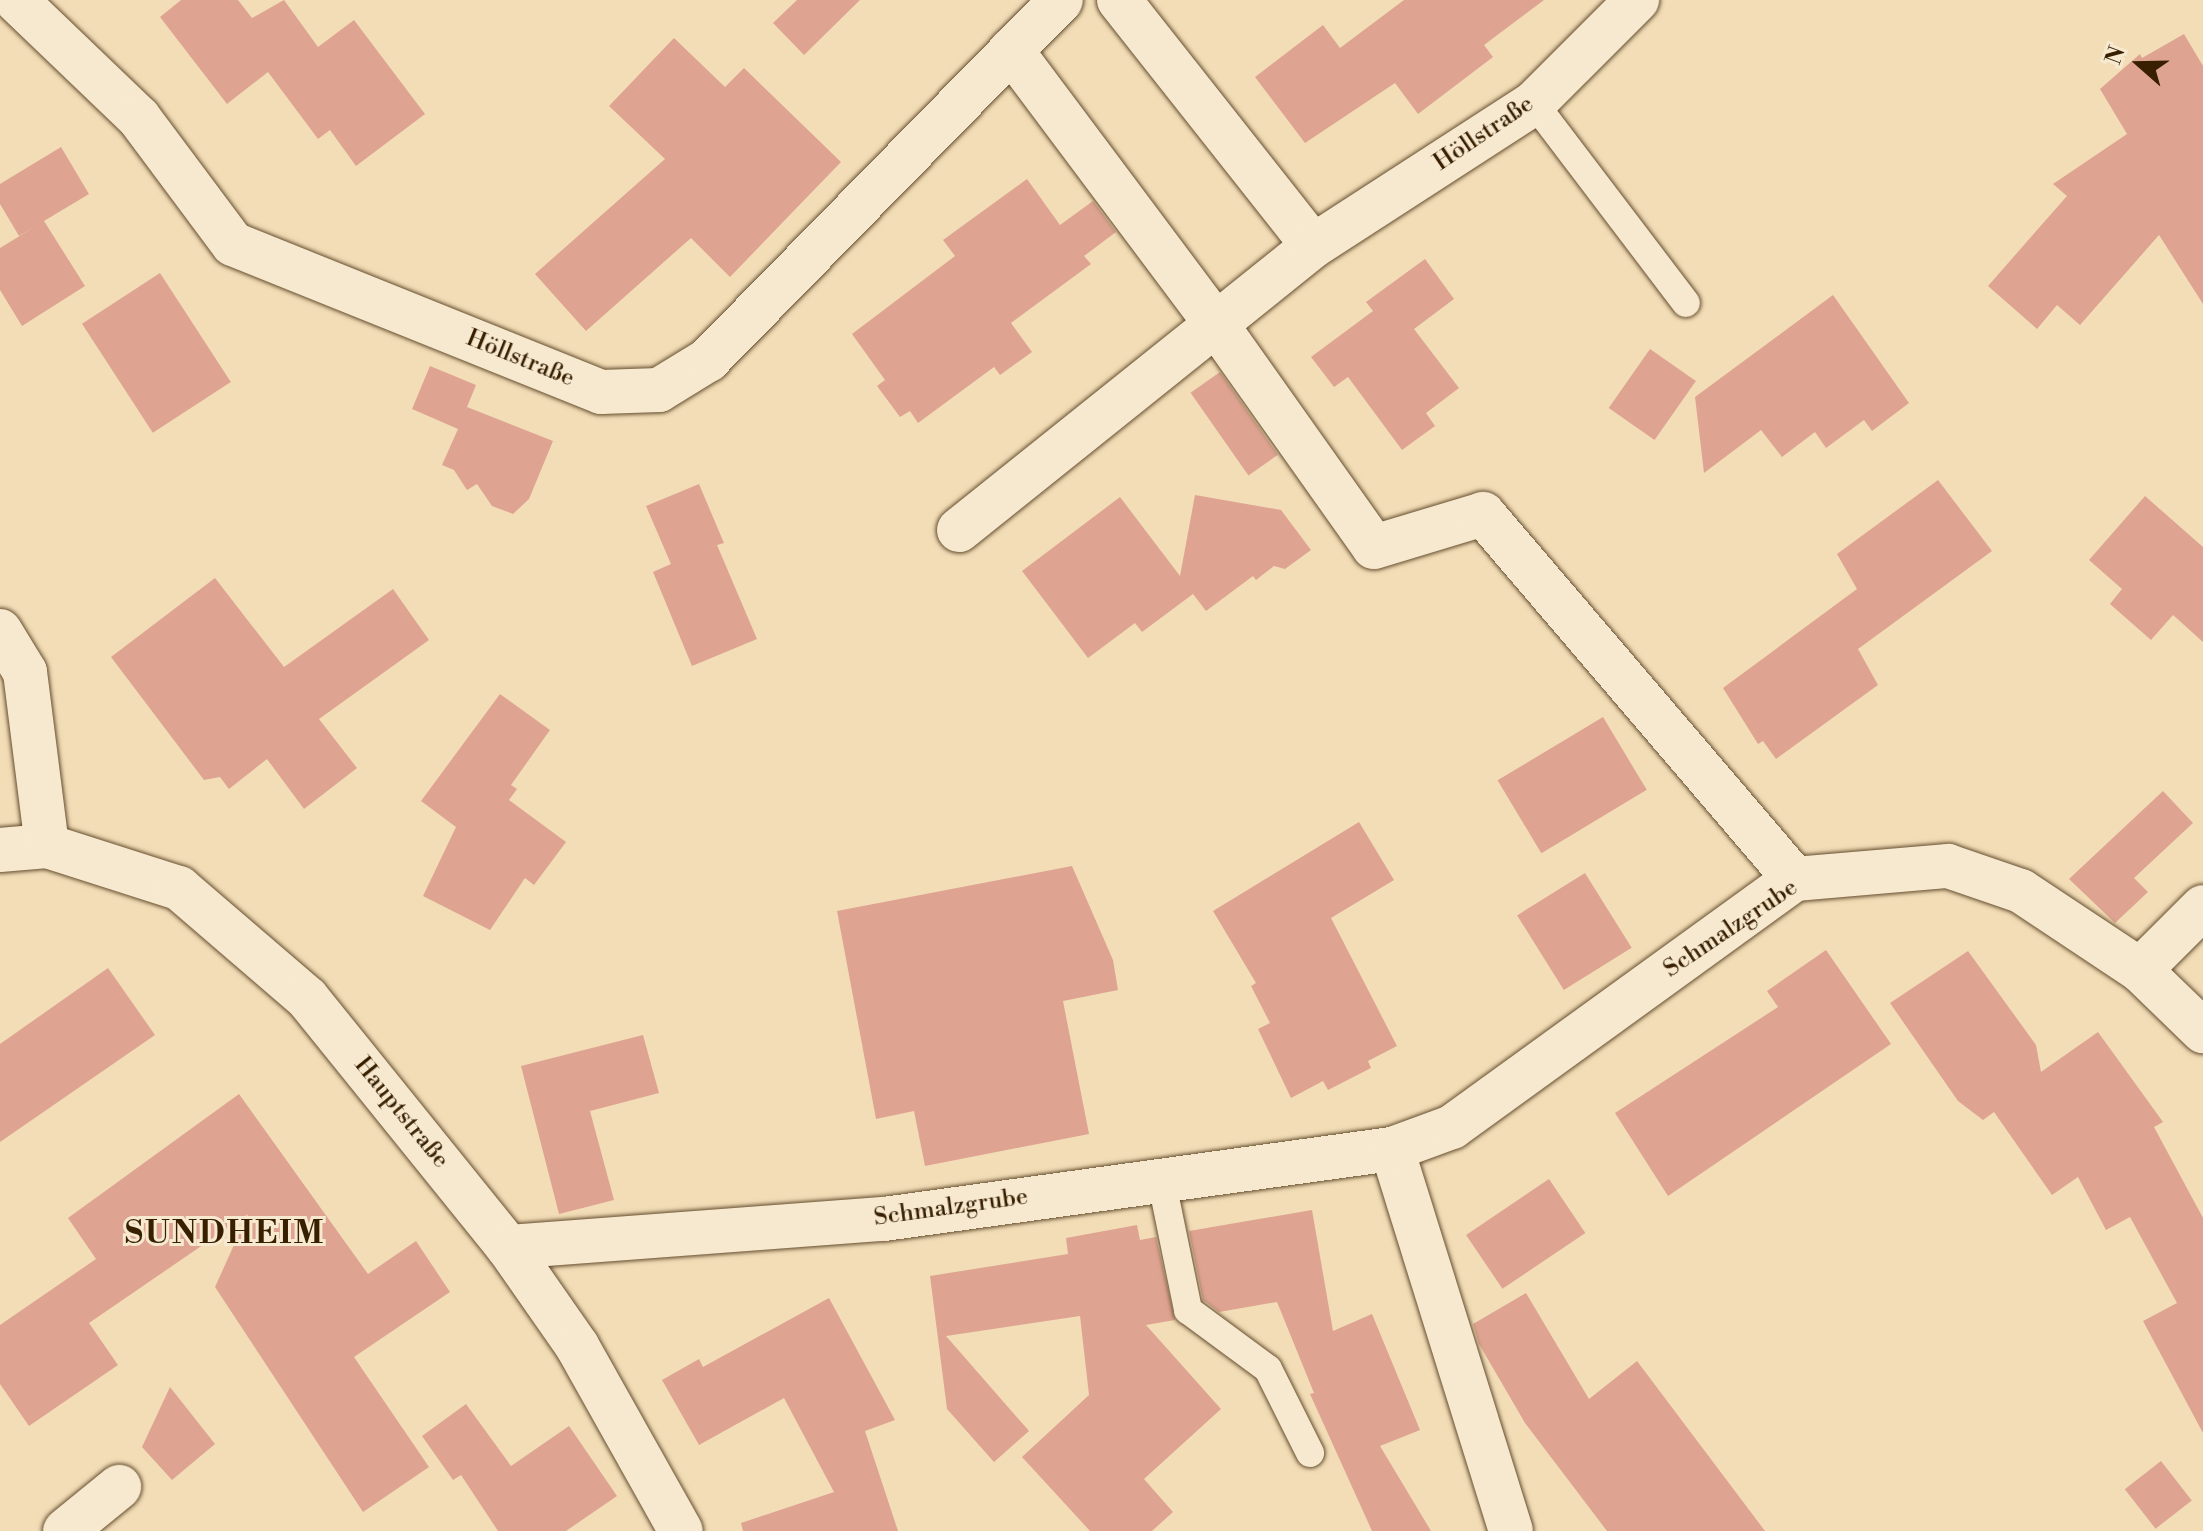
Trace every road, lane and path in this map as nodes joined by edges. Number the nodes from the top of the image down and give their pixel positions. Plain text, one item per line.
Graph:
1 (16, 0) edge
2 (1061, 0) edge
3 (1119, 0) edge
4 (1637, 0) edge
5 (1011, 50) junction
6 (1534, 103) junction
7 (1313, 246) junction
8 (1686, 303) dead end
9 (1216, 324) junction
10 (959, 530) dead end
11 (0, 631) edge
12 (47, 846) junction
13 (0, 850) edge
14 (1795, 879) junction
15 (2203, 907) edge
16 (2140, 970) junction
17 (2203, 1031) edge
18 (1392, 1149) junction
19 (1161, 1178) junction
20 (508, 1247) junction
21 (1310, 1453) dead end
22 (119, 1487) dead end
23 (65, 1531) edge
24 (681, 1531) edge
25 (1511, 1531) edge

1 - 5 street, Höllstraße
2 - 5 street, Höllstraße
3 - 7 street
4 - 6 street, Höllstraße
5 - 9 street
6 - 7 street, Höllstraße
6 - 8 lane
7 - 9 street, Höllstraße
9 - 10 street, Höllstraße
9 - 14 street
11 - 12 street
12 - 13 street, Hauptstraße
12 - 20 street, Hauptstraße
14 - 16 street, Schmalzgrube
14 - 18 street, Schmalzgrube
15 - 16 street
16 - 17 street, Schmalzgrube
18 - 19 street, Schmalzgrube
18 - 25 street
19 - 20 street, Schmalzgrube
19 - 21 lane
20 - 24 street, Hauptstraße
22 - 23 street

